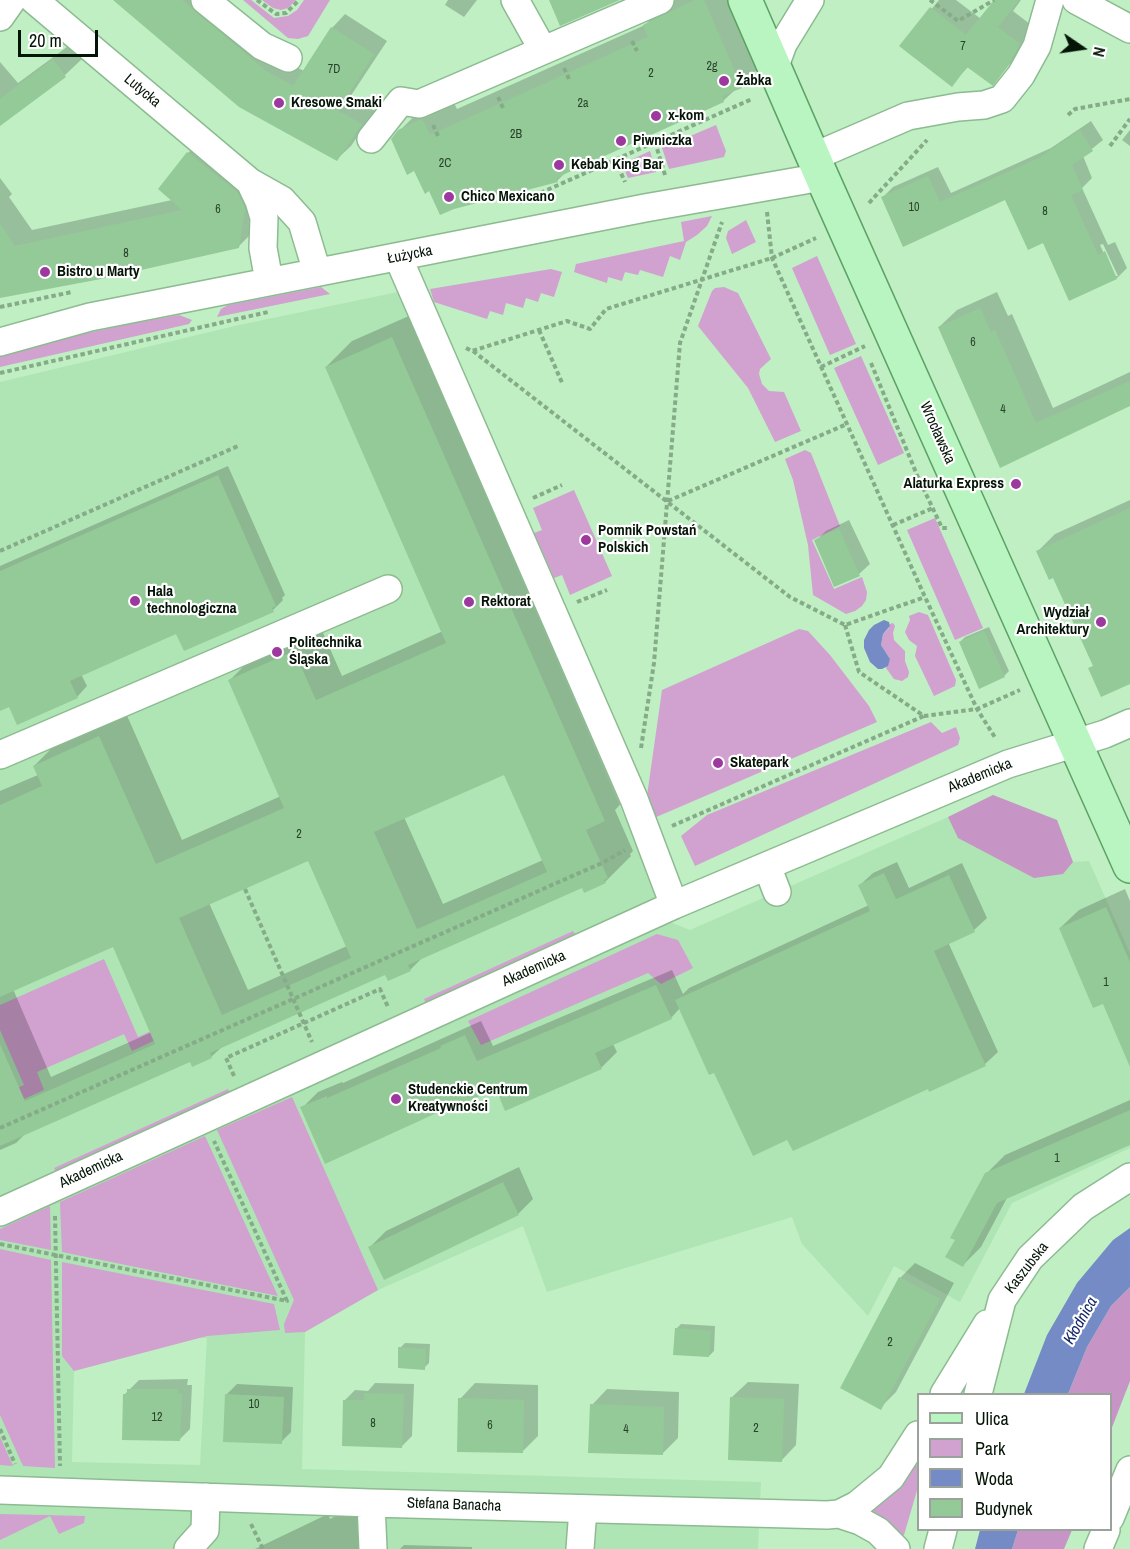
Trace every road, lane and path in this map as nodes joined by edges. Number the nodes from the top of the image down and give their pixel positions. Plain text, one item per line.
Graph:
1 (12, 0) edge
2 (34, 0) edge
3 (205, 0) edge
4 (257, 0) edge
5 (300, 0) edge
6 (515, 0) edge
7 (660, 0) edge
8 (745, 0) edge
9 (810, 0) edge
10 (930, 0) edge
11 (994, 0) edge
12 (1050, 0) edge
13 (1076, 0) edge
14 (0, 17) edge
15 (1130, 29) edge
16 (543, 50) junction
17 (288, 58) dead end
18 (775, 66) junction
19 (752, 99) dead end
20 (1130, 99) edge
21 (958, 106) junction
22 (1068, 116) dead end
23 (1130, 119) edge
24 (431, 121) dead end
25 (439, 138) dead end
26 (371, 139) dead end
27 (655, 142) junction
28 (1110, 146) dead end
29 (615, 160) junction
30 (818, 167) junction
31 (665, 175) dead end
32 (250, 182) junction
33 (625, 182) dead end
34 (520, 202) dead end
35 (869, 203) dead end
36 (767, 211) dead end
37 (722, 221) dead end
38 (816, 238) dead end
39 (398, 257) junction
40 (772, 258) junction
41 (317, 272) junction
42 (702, 280) junction
43 (268, 281) junction
44 (81, 290) dead end
45 (0, 307) edge
46 (271, 311) dead end
47 (539, 330) junction
48 (0, 342) edge
49 (865, 346) dead end
50 (464, 347) dead end
51 (472, 351) junction
52 (870, 357) dead end
53 (821, 367) junction
54 (0, 373) edge
55 (563, 385) dead end
56 (847, 424) junction
57 (238, 446) dead end
58 (668, 501) junction
59 (935, 507) junction
60 (893, 525) junction
61 (947, 528) dead end
62 (0, 551) edge
63 (388, 589) dead end
64 (925, 597) junction
65 (845, 625) junction
66 (1022, 689) dead end
67 (977, 709) junction
68 (924, 716) junction
69 (1130, 723) edge
70 (996, 739) dead end
71 (1074, 743) junction
72 (641, 754) dead end
73 (0, 755) edge
74 (648, 837) junction
75 (767, 866) junction
76 (1130, 866) edge
77 (245, 889) dead end
78 (777, 892) dead end
79 (674, 905) junction
80 (293, 1000) junction
81 (389, 1008) dead end
82 (303, 1024) junction
83 (313, 1045) dead end
84 (234, 1076) dead end
85 (204, 1119) junction
86 (0, 1128) edge
87 (1130, 1177) edge
88 (54, 1187) junction
89 (0, 1212) edge
90 (0, 1244) edge
91 (57, 1255) junction
92 (1002, 1300) junction
93 (945, 1393) edge
94 (979, 1393) edge
95 (0, 1429) edge
96 (917, 1437) edge
97 (17, 1468) dead end
98 (1130, 1470) edge
99 (60, 1471) dead end
100 (0, 1490) edge
101 (206, 1497) junction
102 (371, 1503) junction
103 (583, 1509) junction
104 (1112, 1513) edge
105 (839, 1514) junction
106 (248, 1518) dead end
107 (943, 1531) edge
108 (1106, 1531) edge
109 (188, 1549) edge
110 (263, 1549) edge
111 (373, 1549) edge
112 (580, 1549) edge
113 (896, 1549) edge
114 (938, 1549) edge
115 (1098, 1549) edge

1 - 14 street
2 - 32 street, Lutycka
3 - 17 street
4 - 5 path
6 - 16 street
7 - 16 street
8 - 18 main road, Wrocławska
9 - 18 street
10 - 11 path
12 - 21 street, Łużycka
13 - 15 street
16 - 26 street
18 - 30 main road, Wrocławska
19 - 27 path
20 - 22 path
21 - 30 street, Łużycka
21 - 35 path
23 - 28 path
24 - 25 path
27 - 29 path
27 - 31 path
29 - 33 path
29 - 34 path
30 - 39 street, Łużycka
30 - 71 main road, Wrocławska
32 - 41 street, Lutycka
32 - 43 street, Lutycka
36 - 40 path
37 - 42 path
38 - 40 path
39 - 41 street, Łużycka
39 - 74 street
40 - 42 path
40 - 53 path
41 - 43 street, Łużycka
42 - 47 path
42 - 58 path
43 - 48 street, Łużycka
44 - 45 path
46 - 54 path
47 - 51 path
47 - 55 path
49 - 53 path
50 - 51 path
51 - 58 path
52 - 59 path
53 - 56 path
56 - 58 path
56 - 60 path
57 - 62 path
58 - 65 path
58 - 72 path
59 - 60 path
59 - 61 path
60 - 64 path
63 - 73 street
64 - 65 path
64 - 67 path
65 - 68 path
66 - 67 path
67 - 68 path
67 - 70 path
68 - 74 path
69 - 71 street, Akademicka
71 - 75 street, Akademicka
71 - 76 main road, Wrocławska
74 - 79 street
74 - 80 path
75 - 78 street
75 - 79 street, Akademicka
77 - 80 path
79 - 85 street, Akademicka
80 - 82 path
80 - 86 path
81 - 82 path
82 - 83 path
82 - 84 path
85 - 88 street, Akademicka
85 - 91 path
87 - 92 street, Kaszubska
88 - 89 street, Akademicka
88 - 91 path
90 - 91 path
91 - 99 path
92 - 93 street
92 - 94 street, Kaszubska
95 - 97 path
96 - 105 street
98 - 104 street
100 - 101 street, Stefana Banacha
101 - 102 street, Stefana Banacha
101 - 109 street
102 - 103 street, Stefana Banacha
102 - 111 street
103 - 105 street, Stefana Banacha
103 - 112 street
105 - 113 street, Stefana Banacha
106 - 110 path
107 - 114 street
108 - 115 street

